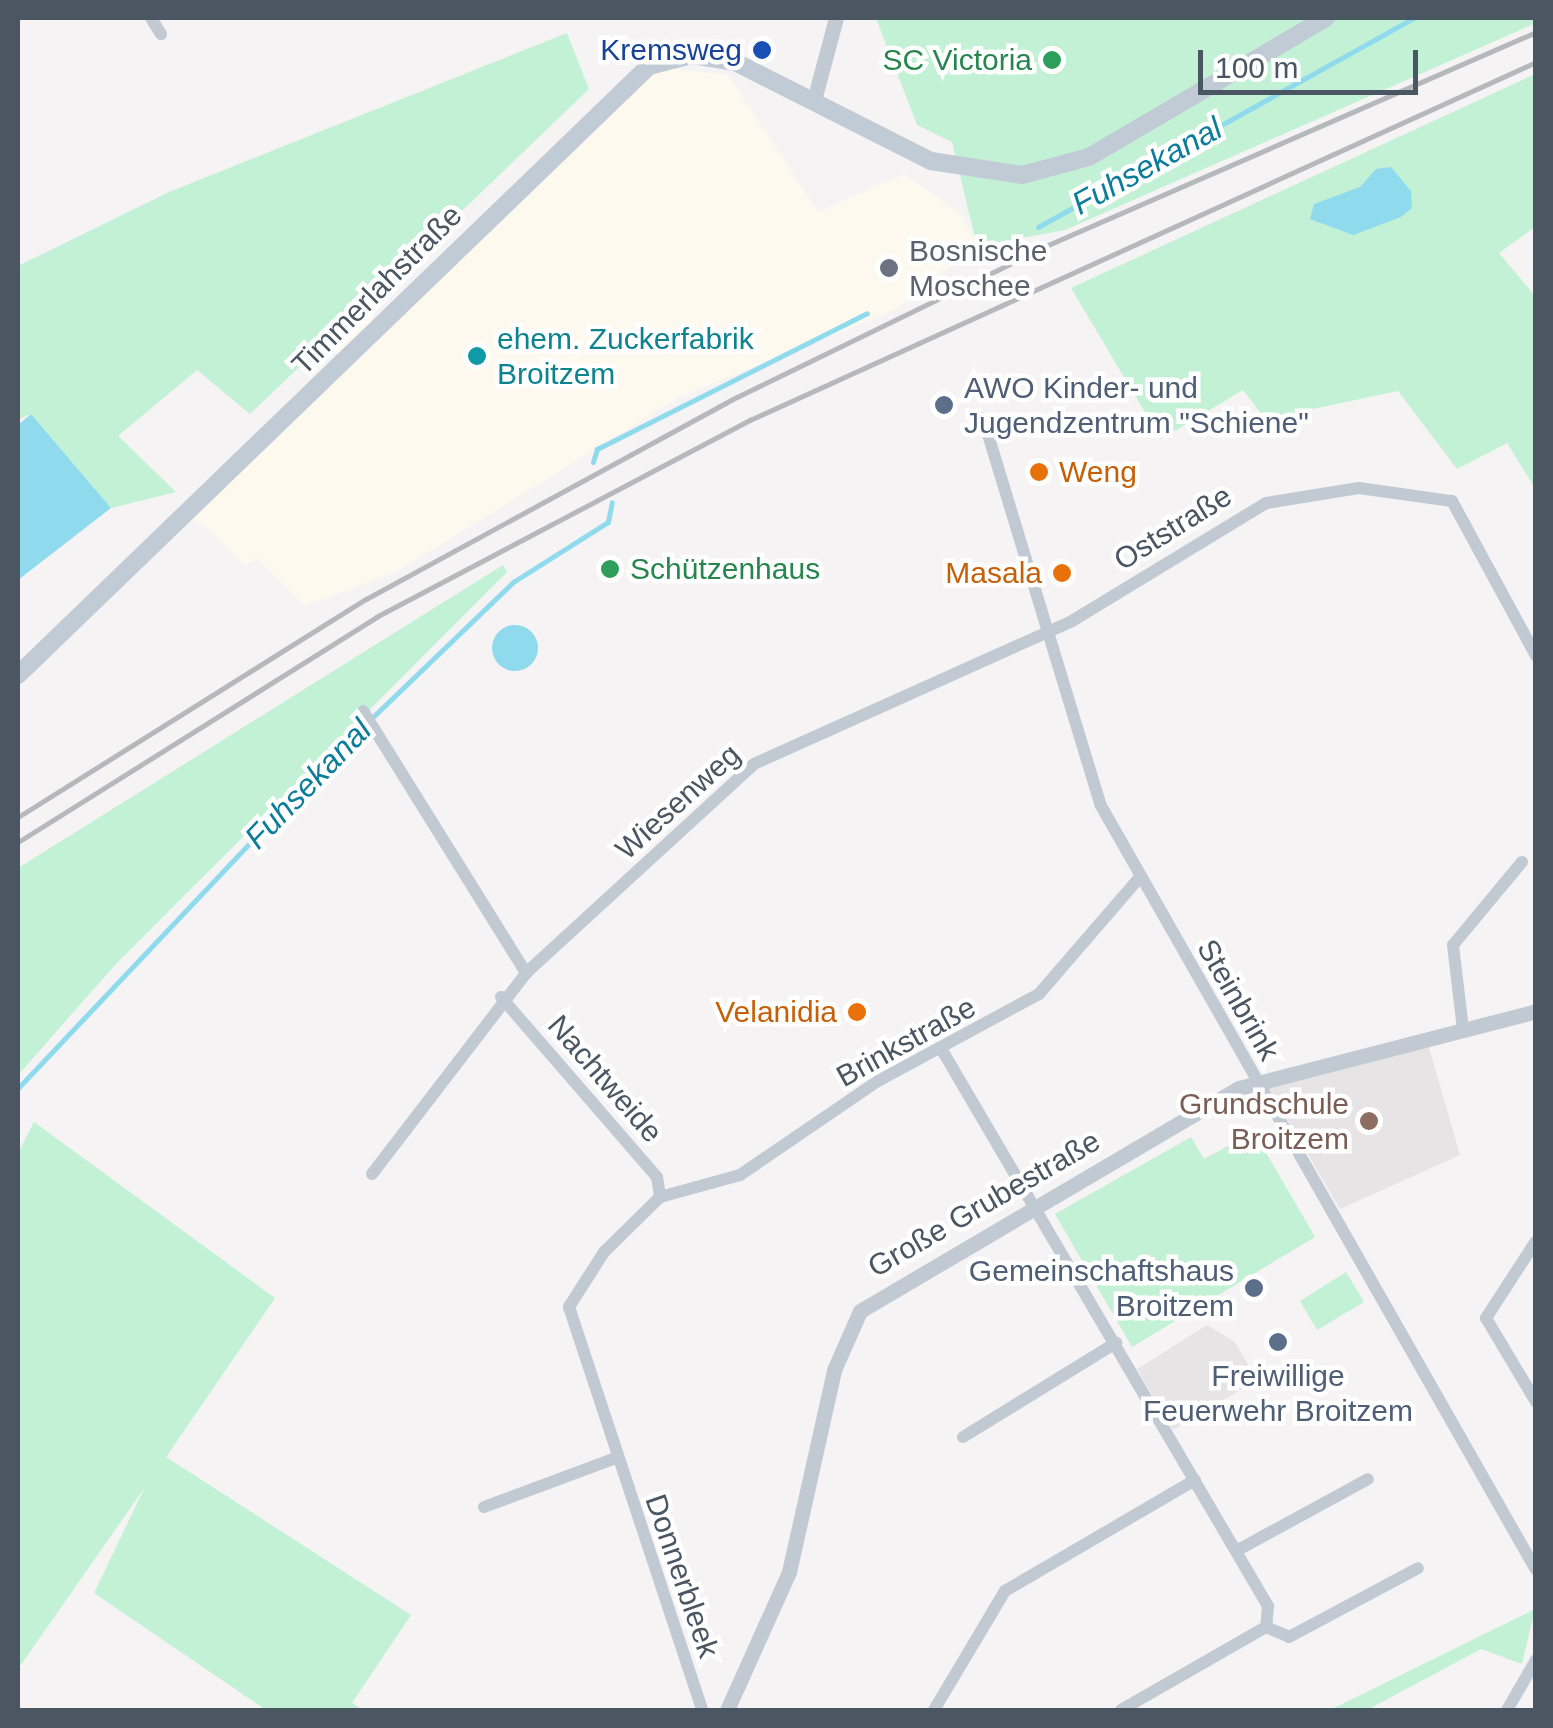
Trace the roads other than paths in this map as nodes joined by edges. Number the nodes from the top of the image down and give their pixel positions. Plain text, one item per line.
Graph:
1 (150, 18) edge
2 (836, 18) edge
3 (1326, 18) edge
4 (161, 34) dead end
5 (814, 100) junction
6 (983, 418) dead end
7 (1048, 625) junction
8 (1536, 656) edge
9 (18, 675) edge
10 (369, 718) dead end
11 (1522, 862) dead end
12 (1139, 878) junction
13 (526, 973) junction
14 (501, 997) junction
15 (1536, 1011) edge
16 (1463, 1029) junction
17 (942, 1050) junction
18 (1257, 1081) junction
19 (372, 1174) dead end
20 (660, 1197) junction
21 (1036, 1206) junction
22 (1536, 1242) edge
23 (1116, 1344) junction
24 (1529, 1378) edge
25 (1536, 1402) edge
26 (963, 1437) dead end
27 (616, 1458) junction
28 (1368, 1478) dead end
29 (1195, 1480) junction
30 (484, 1507) dead end
31 (1236, 1550) junction
32 (1418, 1568) dead end
33 (1536, 1570) edge
34 (1266, 1627) junction
35 (1536, 1660) edge
36 (702, 1710) edge
37 (727, 1710) edge
38 (934, 1710) edge
39 (1121, 1710) edge
40 (1507, 1710) edge

1 - 4 street
2 - 5 street
3 - 5 main road, Timmerlahstraße
5 - 9 main road, Timmerlahstraße
6 - 7 street, Steinbrink
7 - 8 street, Oststraße
7 - 12 street, Steinbrink
7 - 13 street, Wiesenweg
10 - 13 street
11 - 16 street
12 - 17 street, Brinkstraße
12 - 18 street, Steinbrink
13 - 14 street, Wiesenweg
14 - 19 street, Wiesenweg
14 - 20 street, Nachtweide
15 - 16 street, Große Grubestraße
16 - 18 street, Große Grubestraße
17 - 20 street, Brinkstraße
17 - 21 street
18 - 21 street, Große Grubestraße
18 - 33 street, Steinbrink
20 - 27 street, Donnerbleek
21 - 23 street
21 - 37 street, Große Grubestraße
22 - 24 street
23 - 26 street
23 - 29 street
24 - 25 street
27 - 30 street
27 - 36 street, Donnerbleek
28 - 31 street
29 - 31 street
29 - 38 street
31 - 34 street
32 - 34 street
34 - 39 street
35 - 40 street

